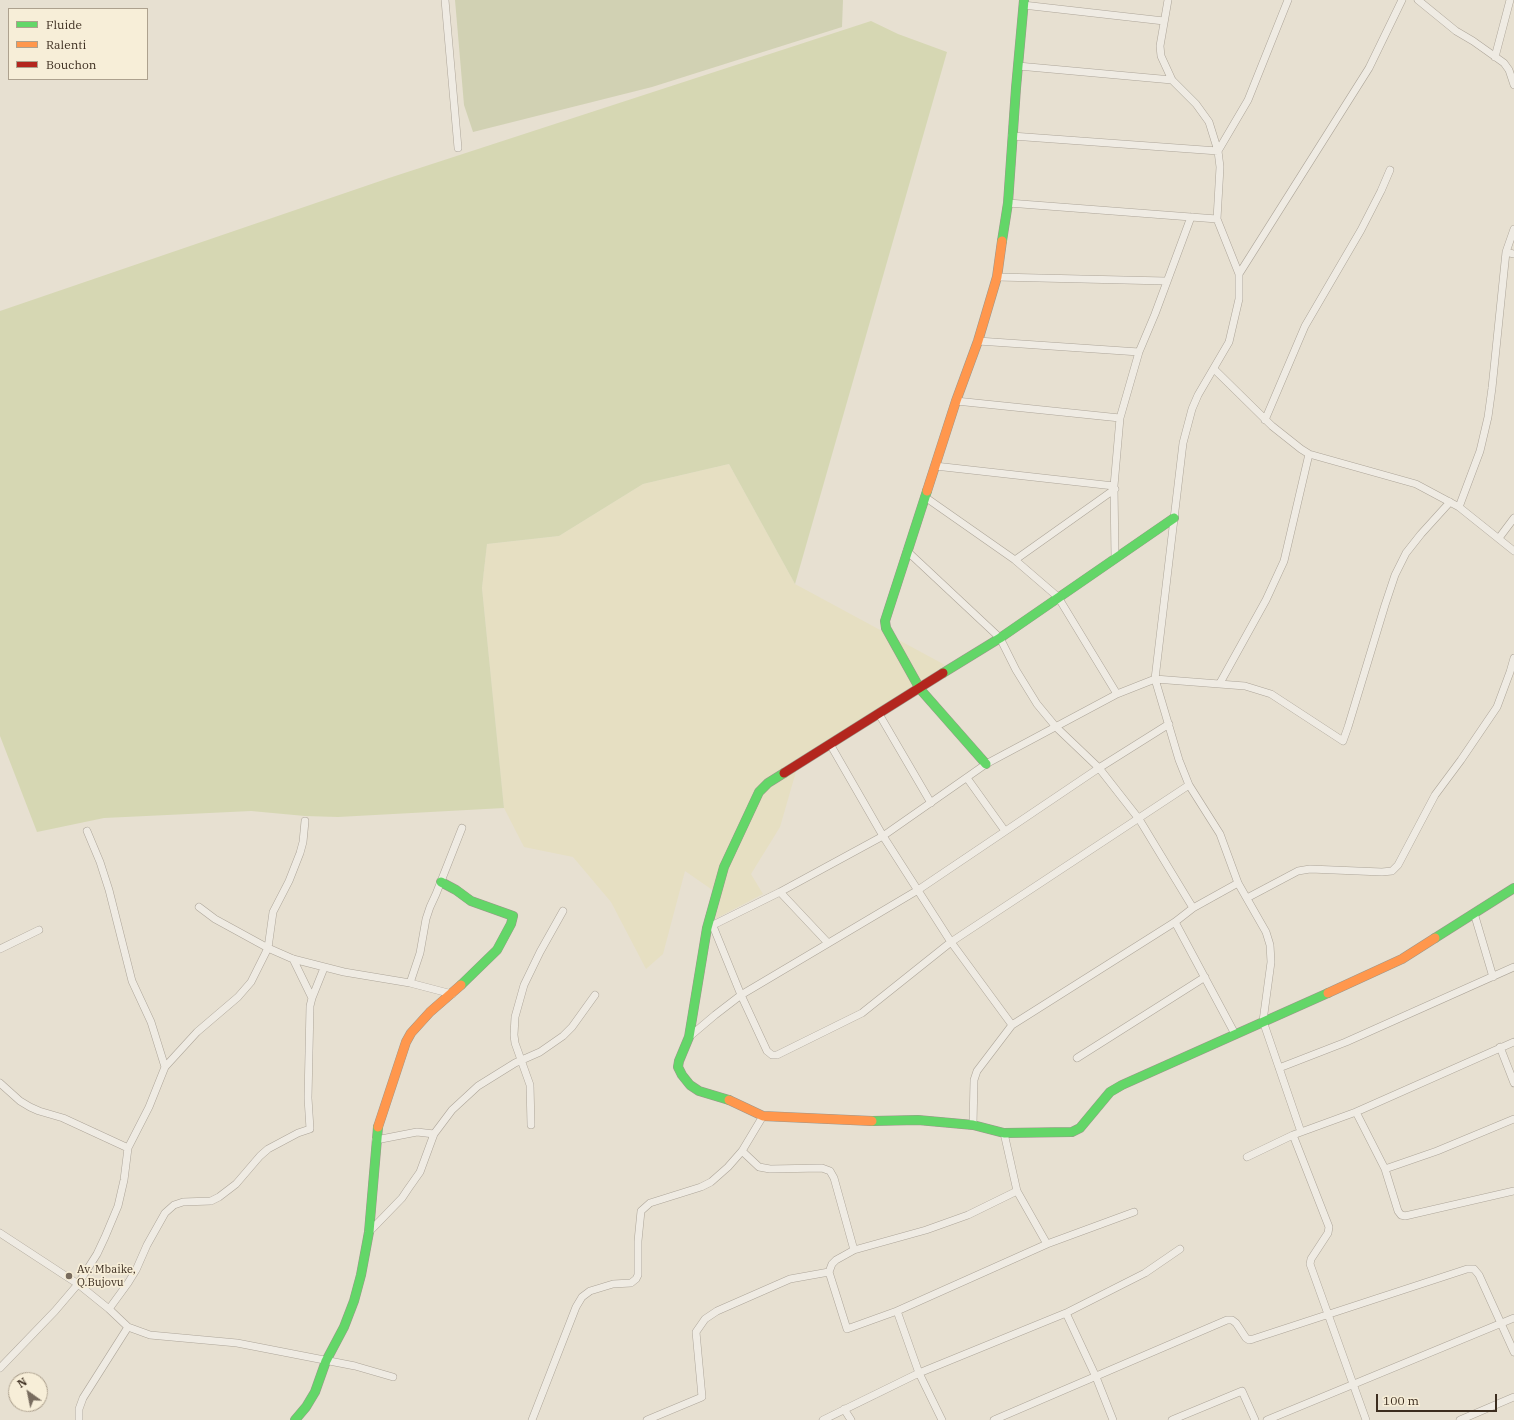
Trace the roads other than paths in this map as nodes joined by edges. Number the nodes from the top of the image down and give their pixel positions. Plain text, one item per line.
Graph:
1 (445, 0) edge
2 (1168, 0) edge
3 (1402, 0) edge
4 (1418, 0) edge
5 (1510, 0) edge
6 (1285, 1) edge
7 (1024, 2) edge
8 (1164, 21) junction
9 (1495, 57) junction
10 (1018, 66) junction
11 (1172, 80) junction
12 (1514, 85) edge
13 (1012, 136) junction
14 (458, 148) dead end
15 (1218, 151) junction
16 (1390, 170) dead end
17 (1008, 203) junction
18 (1190, 217) junction
19 (1217, 219) junction
20 (1514, 229) edge
21 (1506, 252) junction
22 (1514, 254) edge
23 (1239, 274) junction
24 (997, 277) junction
25 (1166, 281) junction
26 (978, 341) junction
27 (1139, 352) junction
28 (1214, 369) junction
29 (956, 401) junction
30 (1120, 418) junction
31 (1265, 420) junction
32 (1309, 454) junction
33 (934, 466) junction
34 (1114, 487) junction
35 (925, 497) junction
36 (1450, 502) junction
37 (1458, 507) junction
38 (1174, 518) junction
39 (1514, 518) edge
40 (1499, 538) junction
41 (907, 551) junction
42 (1514, 551) edge
43 (1115, 558) junction
44 (1016, 560) junction
45 (1058, 597) junction
46 (1000, 638) junction
47 (1514, 658) edge
48 (1155, 679) junction
49 (1220, 683) junction
50 (920, 689) junction
51 (1117, 694) junction
52 (879, 714) junction
53 (1169, 724) junction
54 (1056, 727) junction
55 (830, 744) junction
56 (986, 764) junction
57 (1099, 768) junction
58 (967, 778) junction
59 (1189, 785) junction
60 (931, 803) junction
61 (1139, 819) junction
62 (305, 821) dead end
63 (462, 828) dead end
64 (87, 831) dead end
65 (1005, 831) junction
66 (883, 836) junction
67 (441, 882) junction
68 (1238, 883) junction
69 (1514, 888) edge
70 (918, 890) junction
71 (780, 892) junction
72 (1247, 898) junction
73 (199, 907) dead end
74 (1193, 908) junction
75 (563, 911) dead end
76 (1474, 913) junction
77 (1175, 922) junction
78 (710, 927) junction
79 (39, 930) dead end
80 (951, 942) junction
81 (828, 943) junction
82 (268, 948) junction
83 (0, 949) edge
84 (293, 959) junction
85 (1514, 967) edge
86 (324, 968) junction
87 (1494, 976) junction
88 (1205, 977) junction
89 (410, 983) junction
90 (452, 994) junction
91 (595, 994) dead end
92 (742, 995) junction
93 (312, 998) junction
94 (1263, 1021) junction
95 (1012, 1025) junction
96 (1235, 1034) junction
97 (689, 1037) junction
98 (1514, 1042) edge
99 (1500, 1048) junction
100 (1077, 1058) dead end
101 (521, 1060) junction
102 (165, 1067) junction
103 (1279, 1068) junction
104 (0, 1083) edge
105 (1514, 1083) edge
106 (1356, 1112) junction
107 (764, 1116) junction
108 (1514, 1119) edge
109 (531, 1125) dead end
110 (973, 1125) junction
111 (1301, 1132) junction
112 (1004, 1133) junction
113 (434, 1134) junction
114 (1293, 1135) junction
115 (376, 1140) junction
116 (128, 1148) junction
117 (742, 1151) junction
118 (1247, 1157) dead end
119 (1385, 1169) junction
120 (1017, 1191) junction
121 (1514, 1191) edge
122 (1134, 1212) dead end
123 (369, 1232) junction
124 (0, 1233) edge
125 (1047, 1244) junction
126 (1180, 1249) dead end
127 (854, 1250) junction
128 (829, 1272) junction
129 (78, 1284) junction
130 (109, 1309) junction
131 (897, 1311) junction
132 (1066, 1313) junction
133 (1328, 1315) junction
134 (1514, 1318) edge
135 (1502, 1323) junction
136 (128, 1327) junction
137 (1514, 1352) edge
138 (326, 1361) junction
139 (0, 1368) edge
140 (919, 1373) junction
141 (393, 1377) dead end
142 (1096, 1377) junction
143 (1354, 1384) junction
144 (1514, 1397) edge
145 (844, 1409) junction
146 (79, 1420) edge
147 (295, 1420) edge
148 (532, 1420) edge
149 (647, 1420) edge
150 (823, 1420) edge
151 (851, 1420) edge
152 (942, 1420) edge
153 (994, 1420) edge
154 (1112, 1420) edge
155 (1172, 1420) edge
156 (1255, 1420) edge
157 (1267, 1420) edge
158 (1366, 1420) edge
159 (1460, 1420) edge

1 - 14 street
2 - 8 street
3 - 23 street
4 - 9 street
5 - 9 street
6 - 15 street
7 - 8 street
7 - 10 street
8 - 11 street
9 - 12 street
10 - 11 street
10 - 13 street
11 - 15 street
13 - 15 street
13 - 17 street
15 - 19 street
16 - 31 street
17 - 18 street
17 - 24 street
18 - 19 street
18 - 25 street
19 - 23 street
20 - 21 street
21 - 22 street
21 - 37 street
23 - 28 street
24 - 25 street
24 - 26 street
25 - 27 street
26 - 27 street
26 - 29 street
27 - 30 street
28 - 31 street
28 - 38 street
29 - 30 street
29 - 33 street
30 - 34 street
31 - 32 street
32 - 36 street
32 - 49 street
33 - 34 street
33 - 35 street
34 - 43 street
34 - 44 street
35 - 41 street
35 - 44 street
36 - 37 street
36 - 49 street
37 - 40 street
38 - 43 street
38 - 48 street
39 - 40 street
40 - 42 street
41 - 46 street
41 - 50 street
43 - 45 street
44 - 45 street
45 - 46 street
45 - 51 street
46 - 50 street
46 - 54 street
47 - 72 street
48 - 49 street
48 - 51 street
48 - 53 street
50 - 52 street
50 - 56 street
51 - 54 street
52 - 55 street
52 - 60 street
53 - 57 street
53 - 59 street
54 - 56 street
54 - 57 street
55 - 66 street
55 - 78 street
56 - 58 street
57 - 61 street
57 - 65 street
58 - 60 street
58 - 65 street
59 - 61 street
59 - 68 street
60 - 66 street
61 - 74 street
61 - 80 street
62 - 82 street
63 - 67 street
64 - 102 street
65 - 70 street
66 - 70 street
66 - 71 street
67 - 89 street
67 - 90 street
68 - 72 street
68 - 74 street
69 - 76 street
70 - 80 street
70 - 81 street
71 - 78 street
71 - 81 street
72 - 94 street
73 - 82 street
74 - 77 street
75 - 101 street
76 - 87 street
76 - 94 street
77 - 88 street
77 - 95 street
78 - 92 street
78 - 97 street
79 - 83 street
80 - 92 street
80 - 95 street
81 - 92 street
82 - 84 street
82 - 102 street
84 - 86 street
84 - 93 street
85 - 87 street
86 - 89 street
86 - 93 street
87 - 103 street
88 - 96 street
88 - 100 street
89 - 90 street
90 - 115 street
91 - 101 street
92 - 97 street
93 - 130 street
94 - 96 street
94 - 103 street
95 - 110 street
96 - 112 street
97 - 107 street
98 - 99 street
99 - 105 street
99 - 106 street
101 - 109 street
101 - 113 street
102 - 116 street
103 - 111 street
104 - 116 street
106 - 111 street
106 - 119 street
107 - 110 street
107 - 117 street
108 - 119 street
110 - 112 street
111 - 114 street
112 - 120 street
113 - 115 street
113 - 123 street
114 - 118 street
114 - 133 street
115 - 123 street
116 - 129 street
117 - 127 street
117 - 148 street
119 - 121 street
120 - 125 street
120 - 127 street
122 - 125 street
123 - 138 street
124 - 129 street
125 - 131 street
126 - 132 street
127 - 128 street
128 - 131 street
128 - 149 street
129 - 130 street
129 - 139 street
130 - 136 street
131 - 140 street
132 - 140 street
132 - 142 street
133 - 135 street
133 - 142 street
133 - 143 street
134 - 135 street
135 - 137 street
135 - 143 street
136 - 138 street
136 - 146 street
138 - 141 street
138 - 147 street
140 - 145 street
140 - 152 street
142 - 153 street
142 - 154 street
143 - 157 street
143 - 158 street
144 - 159 street
145 - 150 street
145 - 151 street
155 - 156 street

